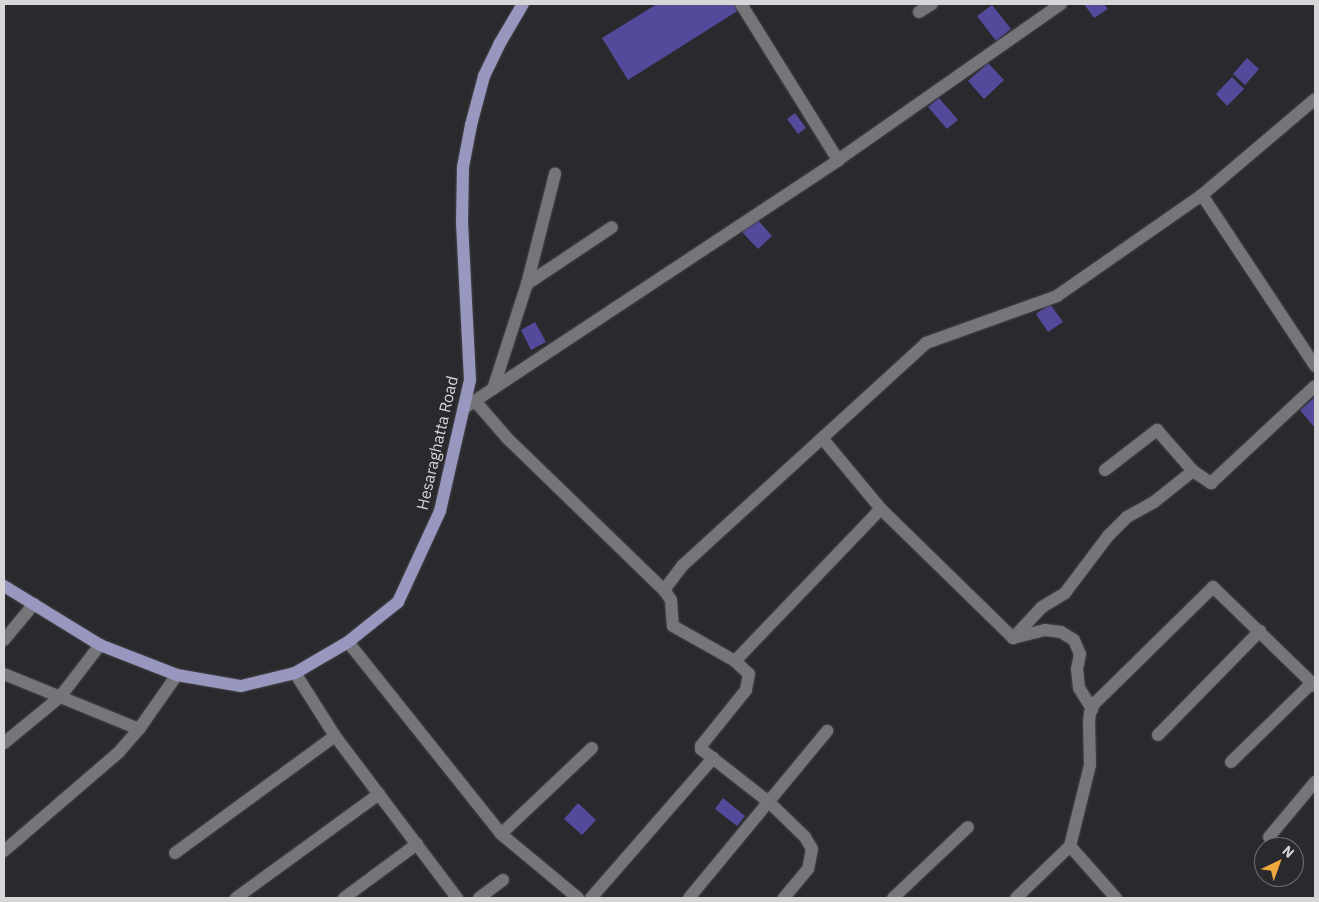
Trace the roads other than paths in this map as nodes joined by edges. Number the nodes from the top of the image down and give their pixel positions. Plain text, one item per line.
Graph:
1 (523, 4) edge
2 (741, 4) edge
3 (932, 4) edge
4 (1061, 4) edge
5 (919, 12) dead end
6 (1315, 99) edge
7 (838, 160) junction
8 (555, 174) dead end
9 (1202, 195) junction
10 (612, 227) dead end
11 (527, 284) junction
12 (1315, 366) edge
13 (1315, 386) edge
14 (493, 389) junction
15 (475, 401) junction
16 (464, 408) junction
17 (822, 438) junction
18 (1105, 470) dead end
19 (1193, 470) junction
20 (881, 509) junction
21 (4, 586) edge
22 (664, 590) junction
23 (34, 604) junction
24 (1260, 631) junction
25 (1013, 638) junction
26 (4, 640) edge
27 (348, 642) junction
28 (100, 645) junction
29 (735, 660) junction
30 (296, 673) junction
31 (4, 674) edge
32 (177, 675) junction
33 (1314, 685) edge
34 (60, 697) junction
35 (1092, 709) junction
36 (139, 729) junction
37 (828, 731) dead end
38 (1158, 735) dead end
39 (335, 736) junction
40 (4, 743) edge
41 (592, 748) dead end
42 (713, 758) junction
43 (1231, 762) dead end
44 (1315, 782) edge
45 (380, 794) junction
46 (770, 803) junction
47 (968, 827) dead end
48 (501, 834) junction
49 (1269, 837) dead end
50 (417, 844) junction
51 (1070, 846) junction
52 (4, 851) edge
53 (175, 853) dead end
54 (503, 880) dead end
55 (236, 898) edge
56 (344, 898) edge
57 (457, 898) edge
58 (479, 898) edge
59 (578, 898) edge
60 (592, 898) edge
61 (689, 898) edge
62 (784, 898) edge
63 (893, 898) edge
64 (1016, 898) edge
65 (1116, 898) edge

1 - 16 main road, Hesaraghatta Road
2 - 7 street
3 - 5 street
4 - 7 street
6 - 9 street
7 - 14 street
8 - 11 street
9 - 12 street
9 - 17 street
10 - 11 street
11 - 14 street
13 - 19 street
14 - 15 street
15 - 16 street
15 - 22 street
16 - 27 main road, Hesaraghatta Road
17 - 20 street
17 - 22 street
18 - 19 street
19 - 25 street
20 - 25 street
20 - 29 street
21 - 23 main road, Hesaraghatta Road
22 - 29 street
23 - 26 street
23 - 28 main road, Hesaraghatta Road
24 - 33 street
24 - 35 street
24 - 38 street
25 - 35 street
27 - 30 main road, Hesaraghatta Road
27 - 48 street
28 - 32 main road, Hesaraghatta Road
28 - 34 street
29 - 42 street
30 - 32 main road, Hesaraghatta Road
30 - 39 street
31 - 34 street
32 - 36 street
33 - 43 street
34 - 36 street
34 - 40 street
35 - 51 street
36 - 52 street
37 - 46 street
39 - 45 street
39 - 53 street
41 - 48 street
42 - 46 street
42 - 60 street
44 - 49 street
45 - 50 street
45 - 55 street
46 - 61 street
46 - 62 street
47 - 63 street
48 - 59 street
50 - 56 street
50 - 57 street
51 - 64 street
51 - 65 street
54 - 58 street

